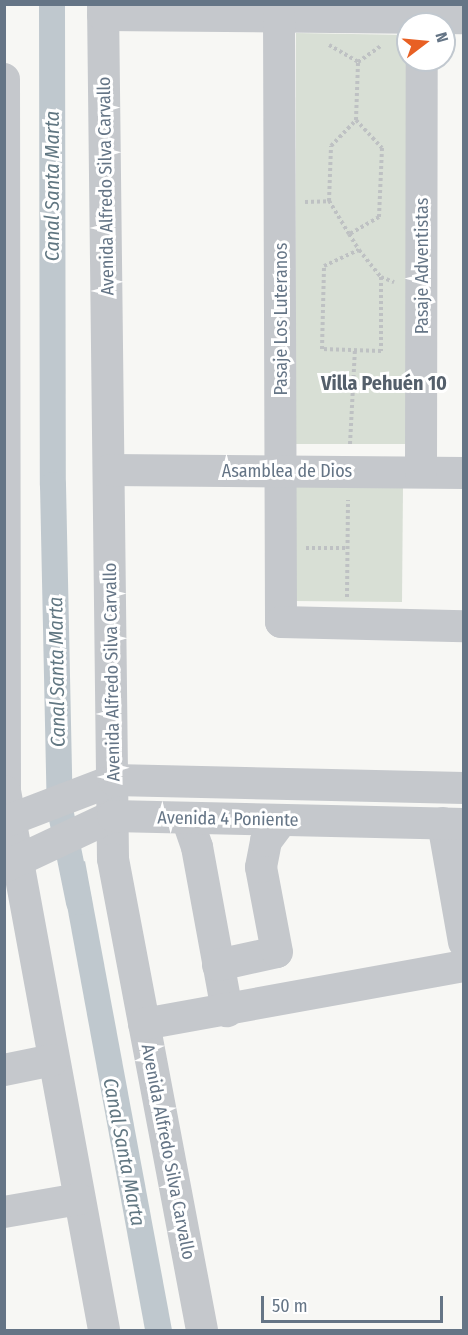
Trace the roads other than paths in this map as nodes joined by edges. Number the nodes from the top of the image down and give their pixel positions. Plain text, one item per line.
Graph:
1 (103, 10) edge
2 (279, 16) junction
3 (396, 20) edge
4 (422, 72) edge
5 (4, 79) edge
6 (6, 211) edge
7 (110, 470) junction
8 (282, 471) junction
9 (421, 472) junction
10 (464, 473) edge
11 (464, 626) edge
12 (5, 738) edge
13 (99, 785) junction
14 (464, 788) edge
15 (15, 817) edge
16 (187, 818) junction
17 (282, 820) junction
18 (103, 821) junction
19 (453, 824) edge
20 (20, 858) edge
21 (464, 942) edge
22 (218, 965) junction
23 (464, 966) edge
24 (227, 1011) junction
25 (144, 1024) junction
26 (53, 1060) junction
27 (4, 1070) edge
28 (79, 1199) junction
29 (4, 1212) edge
30 (104, 1330) edge
31 (202, 1330) edge

1 - 2 street
1 - 7 street, Avenida Alfredo Silva Carvallo
2 - 3 street
2 - 8 street, Pasaje Los Luteranos
4 - 9 street, Pasaje Adventistas
5 - 6 street
6 - 12 street
7 - 8 street, Asamblea de Dios
7 - 13 street, Avenida Alfredo Silva Carvallo
8 - 9 street, Asamblea de Dios
8 - 11 street, Pasaje Los Luteranos
9 - 10 street, Asamblea de Dios
12 - 15 street
13 - 14 street, Avenida 4 Poniente
13 - 15 street, Avenida 4 Poniente
13 - 18 street, Avenida Alfredo Silva Carvallo
15 - 20 street
16 - 17 street, Avenida 4 Poniente
16 - 18 street, Avenida 4 Poniente
16 - 22 street
17 - 19 street, Avenida 4 Poniente
17 - 22 street
18 - 20 street, Avenida 4 Poniente
18 - 25 street, Avenida Alfredo Silva Carvallo
19 - 21 street
20 - 26 street
22 - 24 street
23 - 24 street
24 - 25 street
25 - 31 street, Avenida Alfredo Silva Carvallo
26 - 27 street
26 - 28 street
28 - 29 street
28 - 30 street

